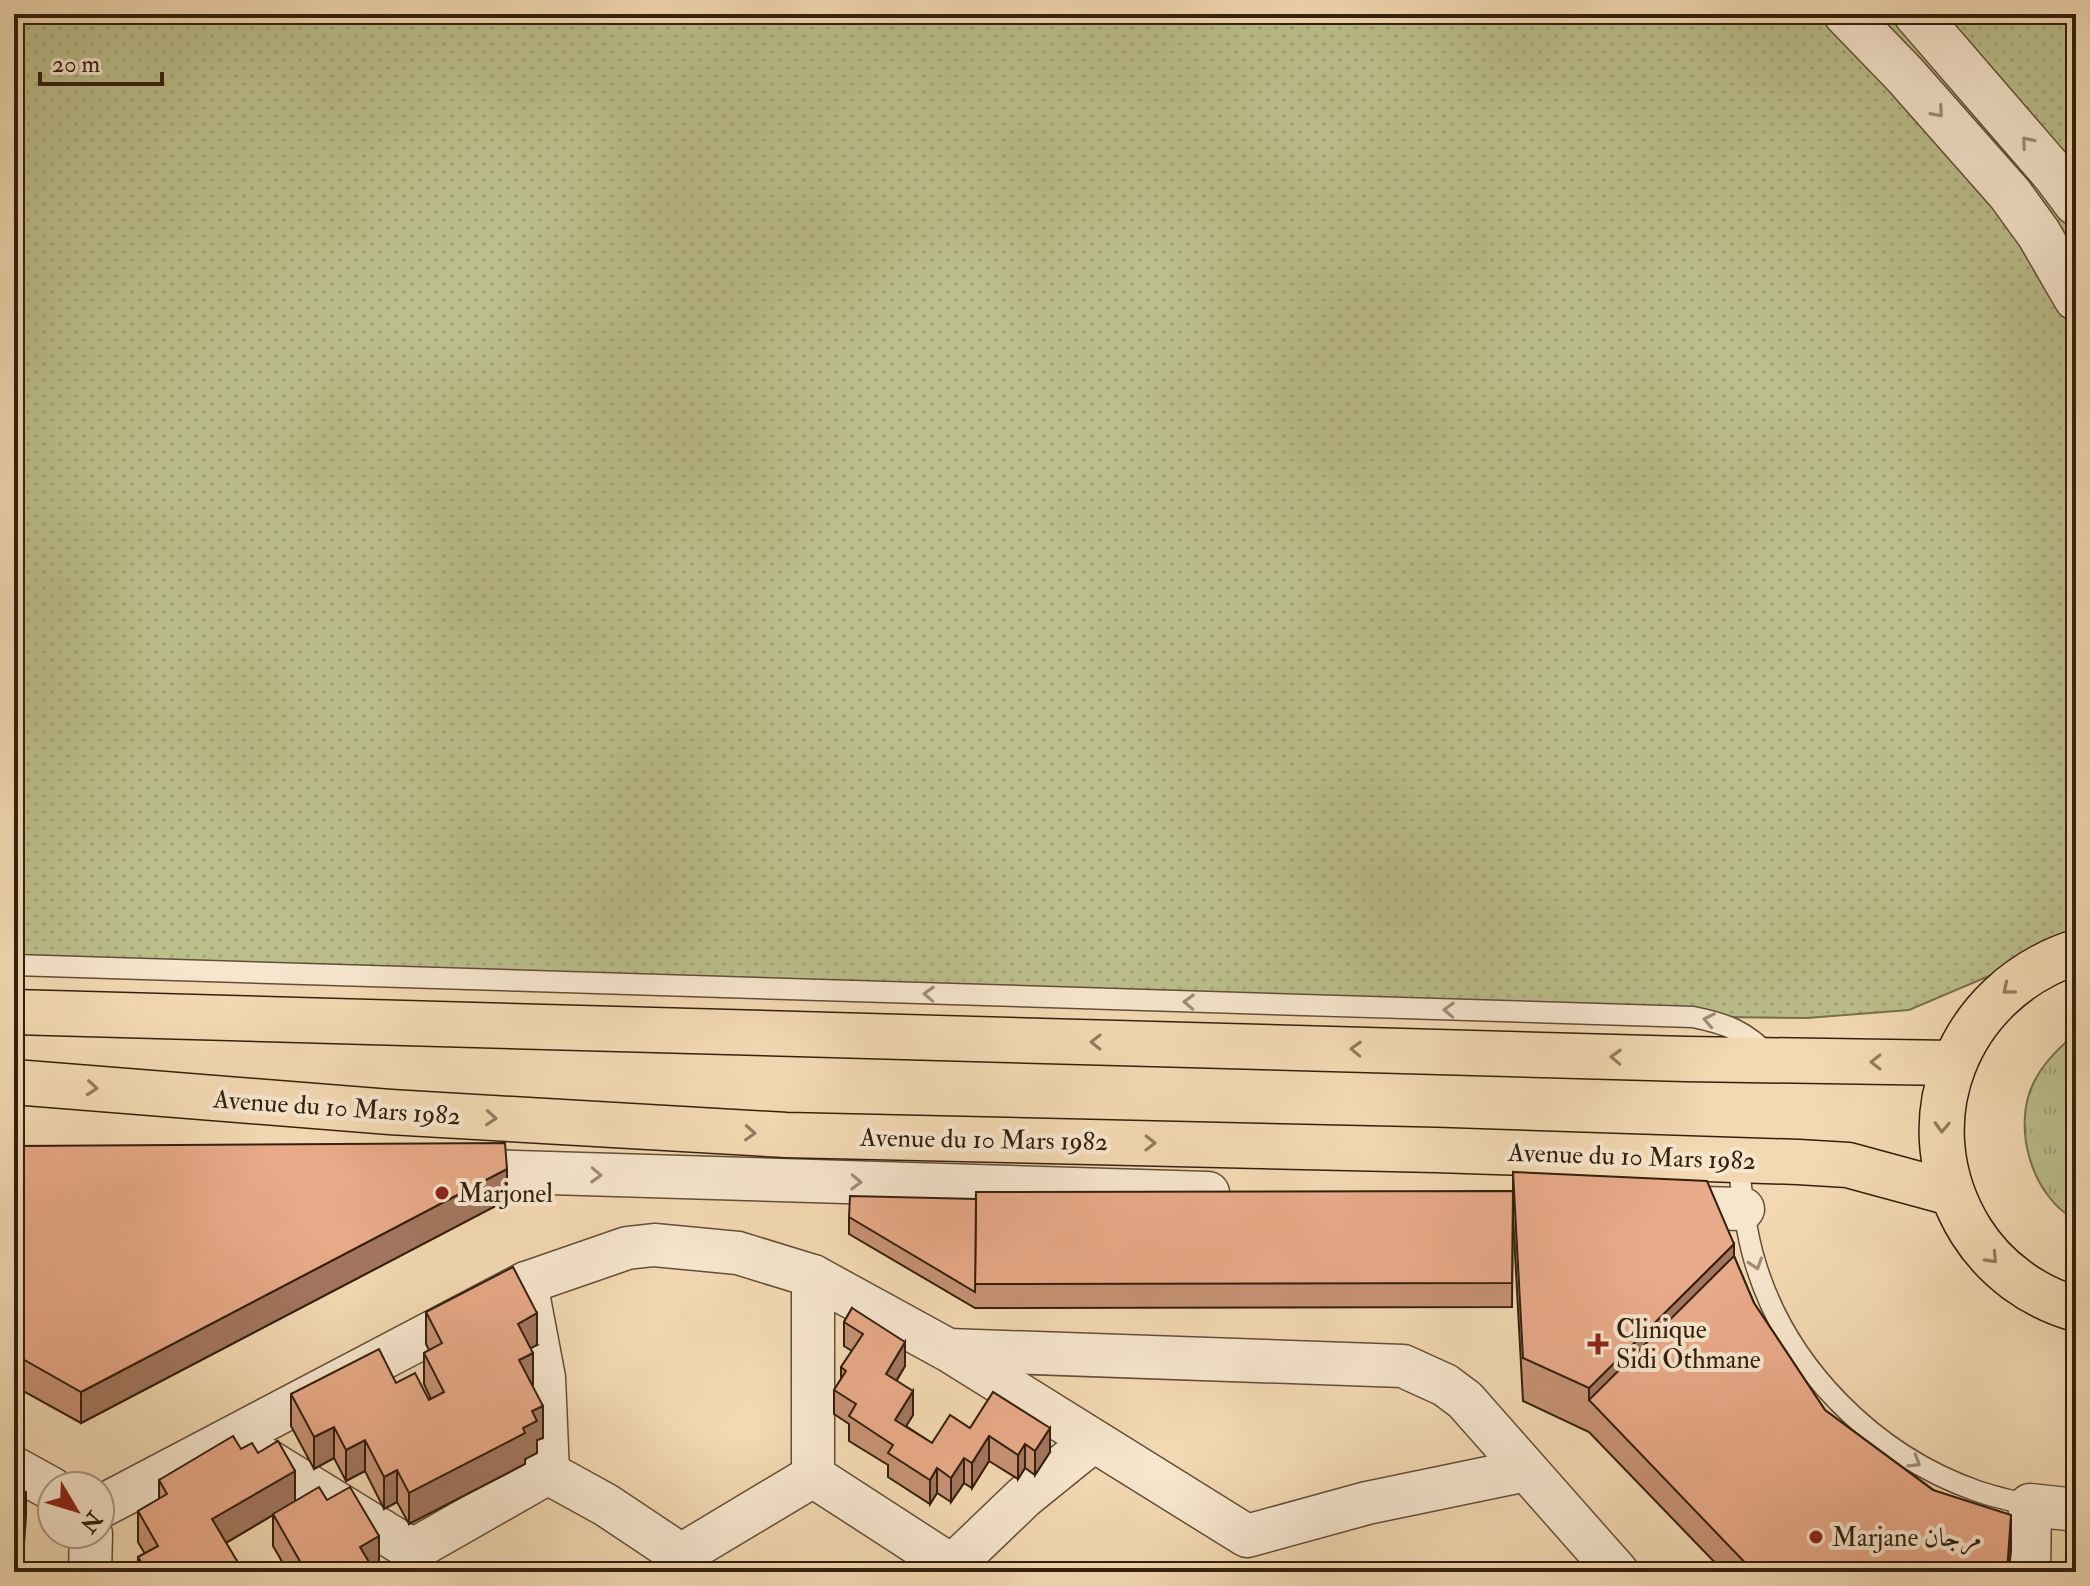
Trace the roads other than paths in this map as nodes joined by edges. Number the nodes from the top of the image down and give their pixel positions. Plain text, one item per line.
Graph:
1 (1846, 14) edge
2 (1929, 28) edge
3 (1905, 75) junction
4 (2076, 203) edge
5 (2076, 298) edge
6 (2076, 952) edge
7 (14, 965) edge
8 (14, 1012) edge
9 (1774, 1060) junction
10 (1954, 1063) junction
11 (14, 1082) edge
12 (1738, 1160) junction
13 (410, 1169) edge
14 (1951, 1193) junction
15 (1250, 1194) edge
16 (1630, 1206) edge
17 (1743, 1209) junction
18 (813, 1276) junction
19 (526, 1283) junction
20 (2076, 1309) edge
21 (948, 1350) junction
22 (230, 1437) junction
23 (1092, 1442) junction
24 (14, 1468) edge
25 (1526, 1470) junction
26 (548, 1473) junction
27 (813, 1476) junction
28 (36, 1480) edge
29 (116, 1498) edge
30 (2030, 1505) junction
31 (2076, 1510) edge
32 (91, 1550) edge
33 (1248, 1554) edge
34 (413, 1561) edge
35 (680, 1564) edge
36 (952, 1569) edge
37 (90, 1572) edge
38 (1617, 1572) edge
39 (2029, 1572) edge

1 - 3 street
2 - 3 street
4 -> 2 street
3 -> 5 street
6 -> 10 main road
9 -> 7 lane
9 -> 8 main road
10 -> 9 main road
10 -> 14 main road
11 -> 12 main road, Avenue du 10 Mars 1982
12 - 14 main road, Avenue du 10 Mars 1982
12 - 17 lane
13 -> 15 street
14 -> 20 main road
16 - 17 street
17 -> 30 lane
18 - 19 street
18 - 21 street
18 - 27 street
19 - 22 street
19 - 26 street
21 - 23 street
21 - 25 street
22 - 29 street
22 - 34 street
23 - 33 street
23 - 36 street
24 - 28 street
25 - 33 street
25 - 38 street
26 - 34 street
26 - 35 street
27 - 35 street
27 - 36 street
30 - 31 street
30 - 39 street
32 - 37 street

